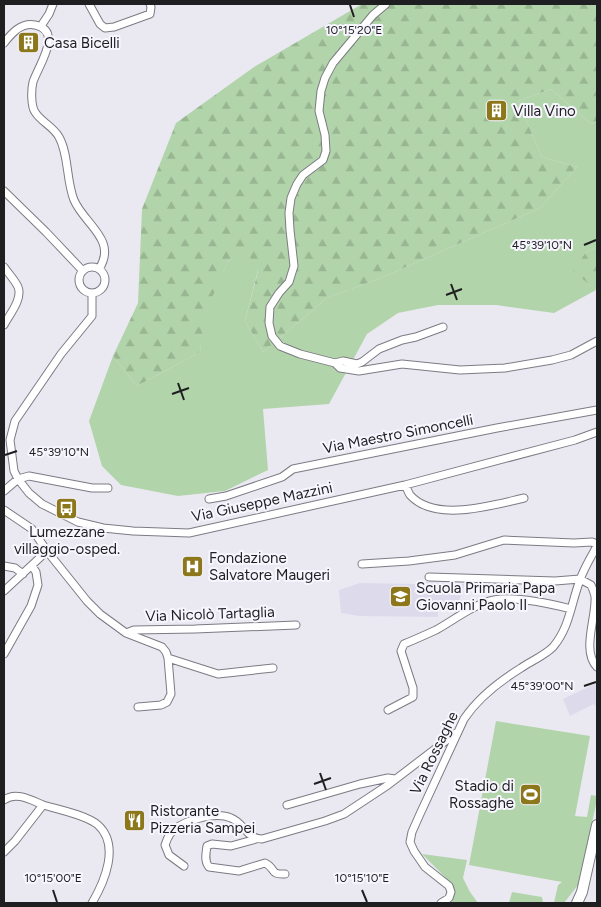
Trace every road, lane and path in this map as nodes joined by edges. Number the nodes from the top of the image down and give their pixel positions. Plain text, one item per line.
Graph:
1 (53, 4) edge
2 (89, 4) edge
3 (150, 4) edge
4 (386, 4) edge
5 (41, 26) junction
6 (4, 43) edge
7 (4, 191) edge
8 (4, 267) edge
9 (99, 269) junction
10 (83, 270) junction
11 (92, 294) junction
12 (4, 325) edge
13 (443, 328) dead end
14 (597, 341) edge
15 (335, 363) junction
16 (597, 410) edge
17 (597, 432) edge
18 (18, 479) junction
19 (405, 484) junction
20 (108, 488) dead end
21 (4, 491) edge
22 (524, 498) dead end
23 (209, 499) dead end
24 (4, 510) edge
25 (597, 545) edge
26 (47, 551) junction
27 (362, 564) dead end
28 (4, 566) edge
29 (32, 566) junction
30 (23, 574) junction
31 (429, 577) dead end
32 (580, 579) junction
33 (4, 591) edge
34 (571, 609) junction
35 (296, 624) dead end
36 (126, 633) junction
37 (4, 654) edge
38 (168, 658) junction
39 (597, 667) edge
40 (273, 668) dead end
41 (138, 707) dead end
42 (388, 710) dead end
43 (459, 732) junction
44 (395, 779) junction
45 (4, 800) edge
46 (43, 805) junction
47 (287, 805) dead end
48 (597, 824) edge
49 (257, 839) junction
50 (4, 852) edge
51 (184, 866) dead end
52 (285, 874) dead end
53 (99, 892) junction
54 (92, 903) edge
55 (100, 903) edge
56 (441, 903) edge
57 (577, 903) edge

1 - 5 street
2 - 3 street
4 - 15 street
5 - 6 street
5 - 9 street
7 - 10 street
8 - 12 street
9 - 10 street
9 - 11 street
10 - 11 street
11 - 18 street
13 - 15 street
14 - 15 street
16 - 23 street, Via Maestro Simoncelli
17 - 19 street, Via Giuseppe Mazzini
18 - 19 street, Via Giuseppe Mazzini
18 - 20 street
18 - 21 street
19 - 22 street
24 - 26 street, Via Nicolò Tartaglia
25 - 27 street
25 - 32 street, Via Rossaghe
26 - 29 street
26 - 36 street, Via Nicolò Tartaglia
28 - 30 street
29 - 30 street
29 - 37 street
30 - 33 street
31 - 32 street
32 - 34 street, Via Rossaghe
32 - 39 street
34 - 42 street
34 - 43 street, Via Rossaghe
35 - 36 street, Via Nicolò Tartaglia
36 - 38 street, Via Nicolò Tartaglia
38 - 40 street, Via Nicolò Tartaglia
38 - 41 street
43 - 44 street
43 - 56 street, Via Rossaghe
44 - 47 street
44 - 49 street
45 - 46 street
46 - 50 street
46 - 53 street
48 - 57 main road
49 - 51 street
49 - 52 street
53 - 54 street
53 - 55 street

